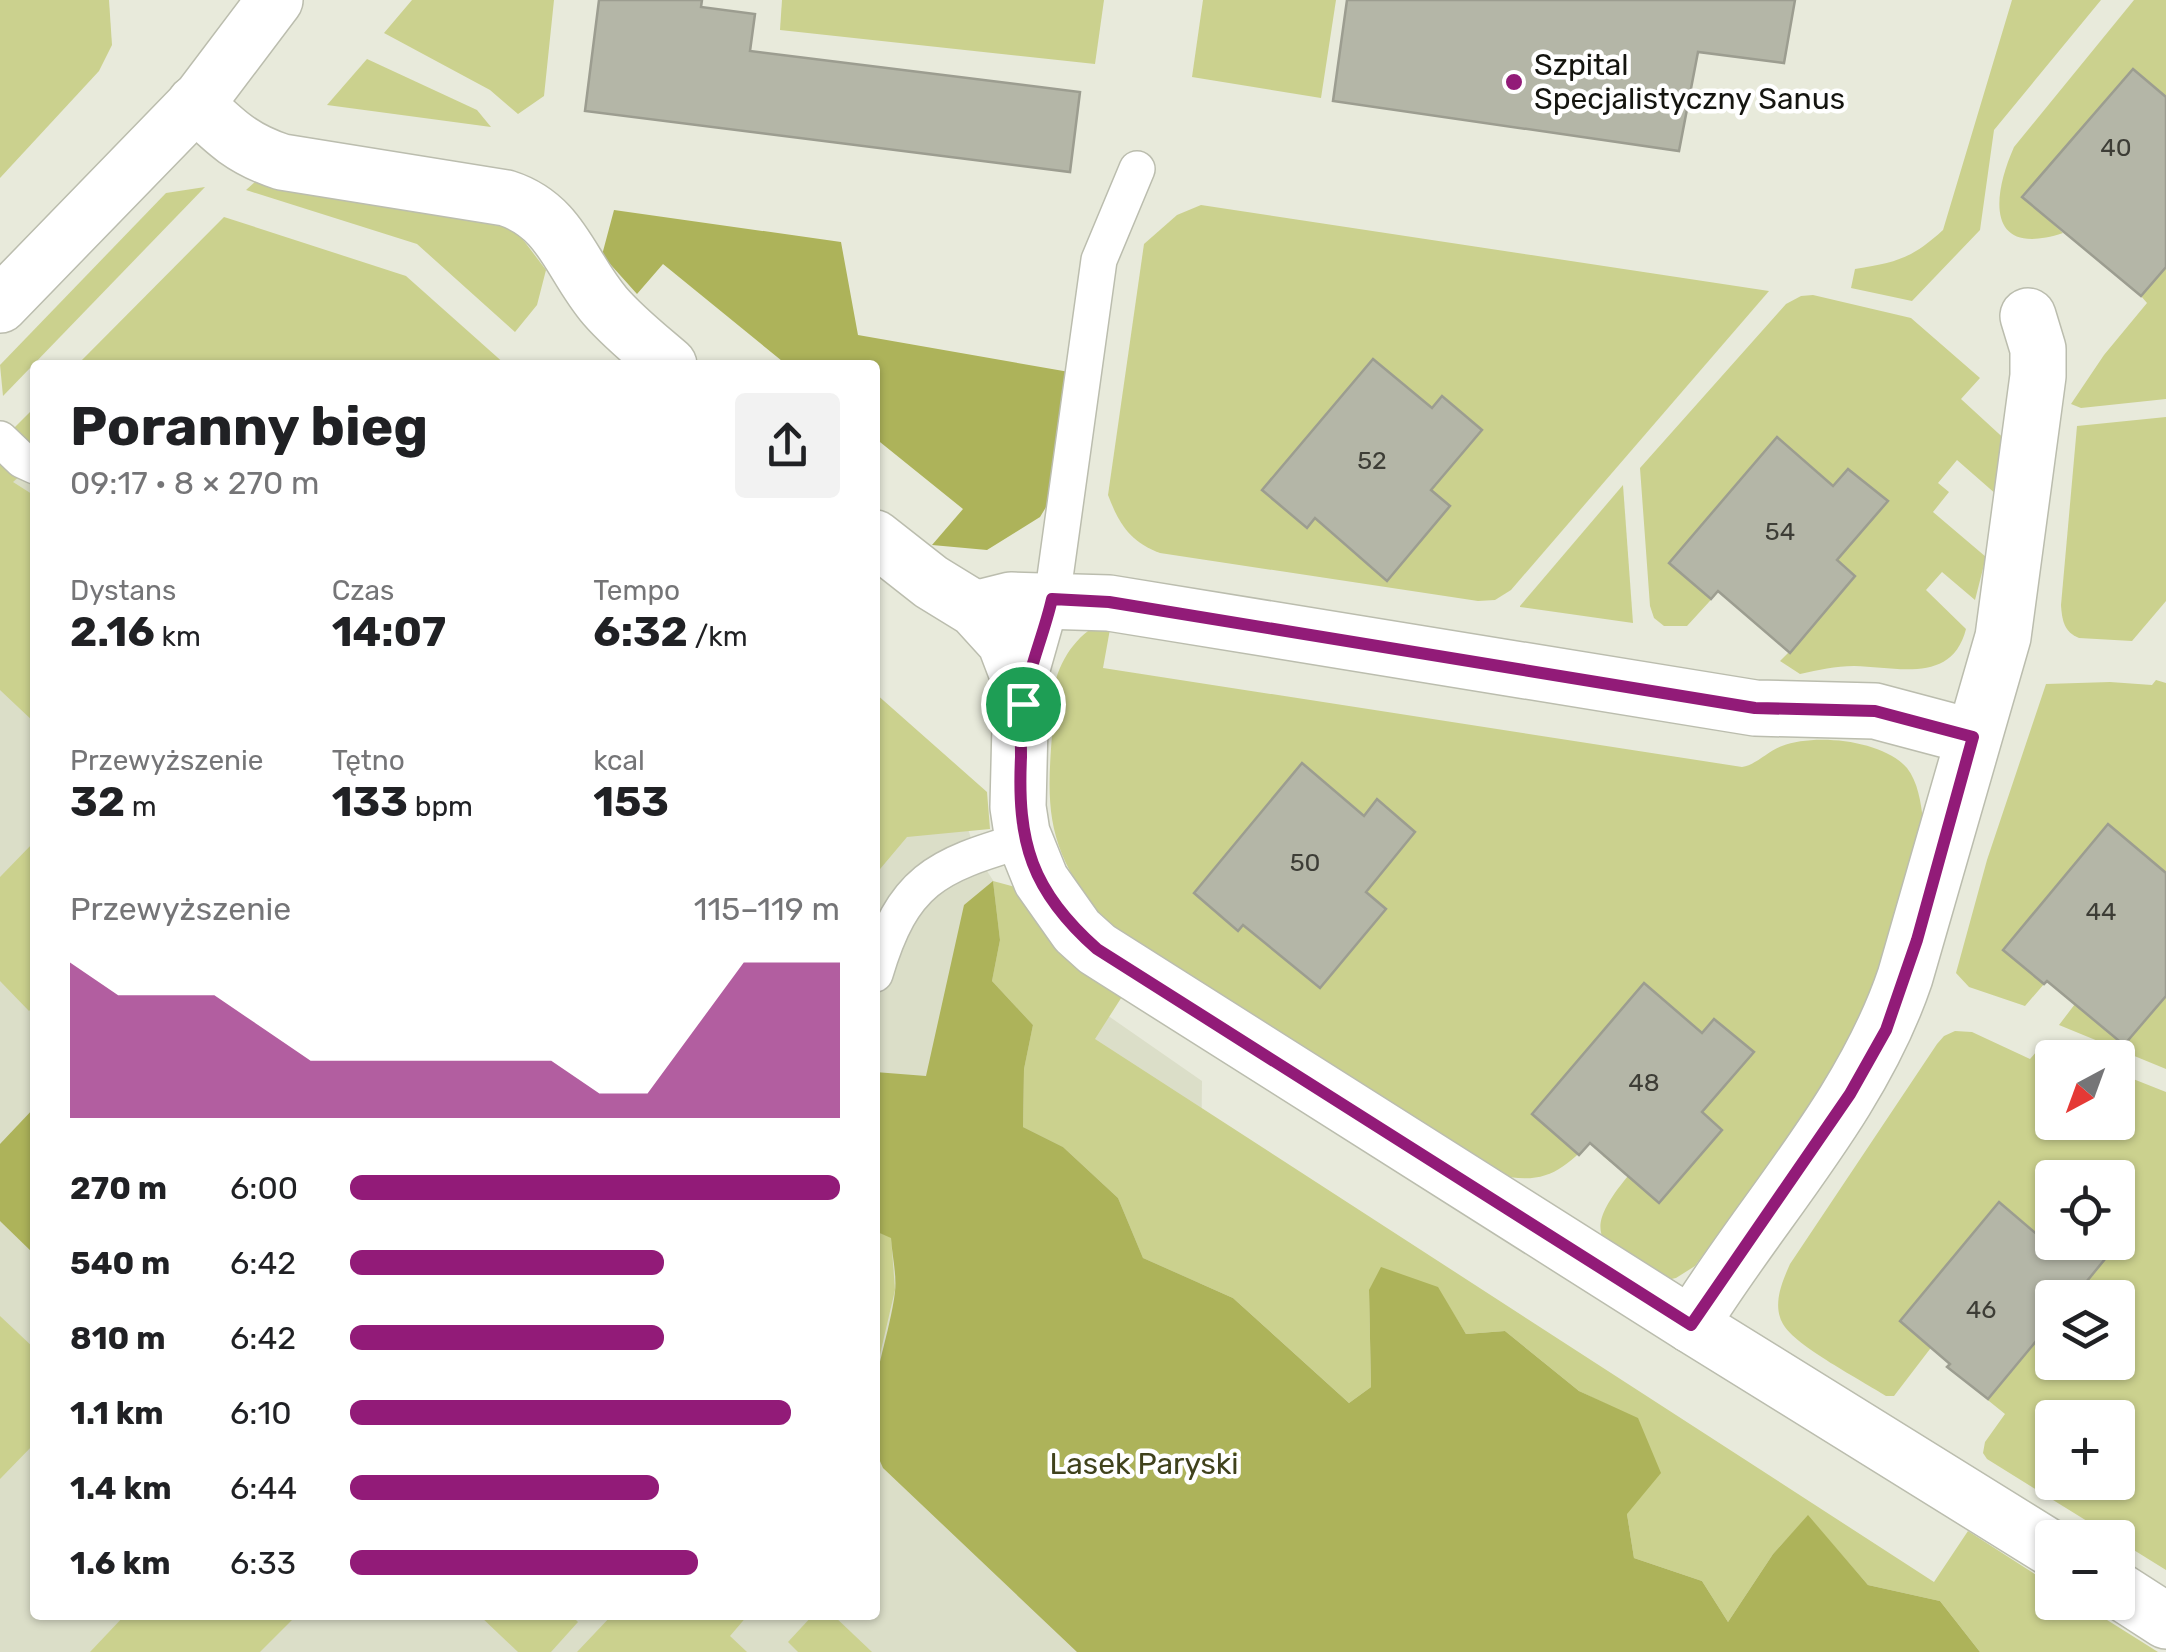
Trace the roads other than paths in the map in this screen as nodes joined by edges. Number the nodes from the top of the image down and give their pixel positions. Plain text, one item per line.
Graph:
1 (275, 0) edge
2 (195, 103) junction
3 (1137, 169) dead end
4 (0, 305) edge
5 (2028, 316) dead end
6 (663, 360) edge
7 (0, 438) edge
8 (30, 464) edge
9 (880, 542) edge
10 (1052, 599) junction
11 (975, 608) junction
12 (1023, 704) junction
13 (1973, 737) junction
14 (1024, 840) junction
15 (880, 962) edge
16 (1691, 1325) junction
17 (2035, 1538) edge
18 (2135, 1601) edge
19 (2166, 1621) edge

1 - 2 street
2 - 4 street
2 - 6 street
3 - 10 lane
5 - 13 street
7 - 8 lane
9 - 11 street
10 - 11 street
10 - 12 lane
10 - 13 street
11 - 12 street
12 - 14 street
13 - 16 street
14 - 15 lane
14 - 16 street
16 - 17 street
18 - 19 street

